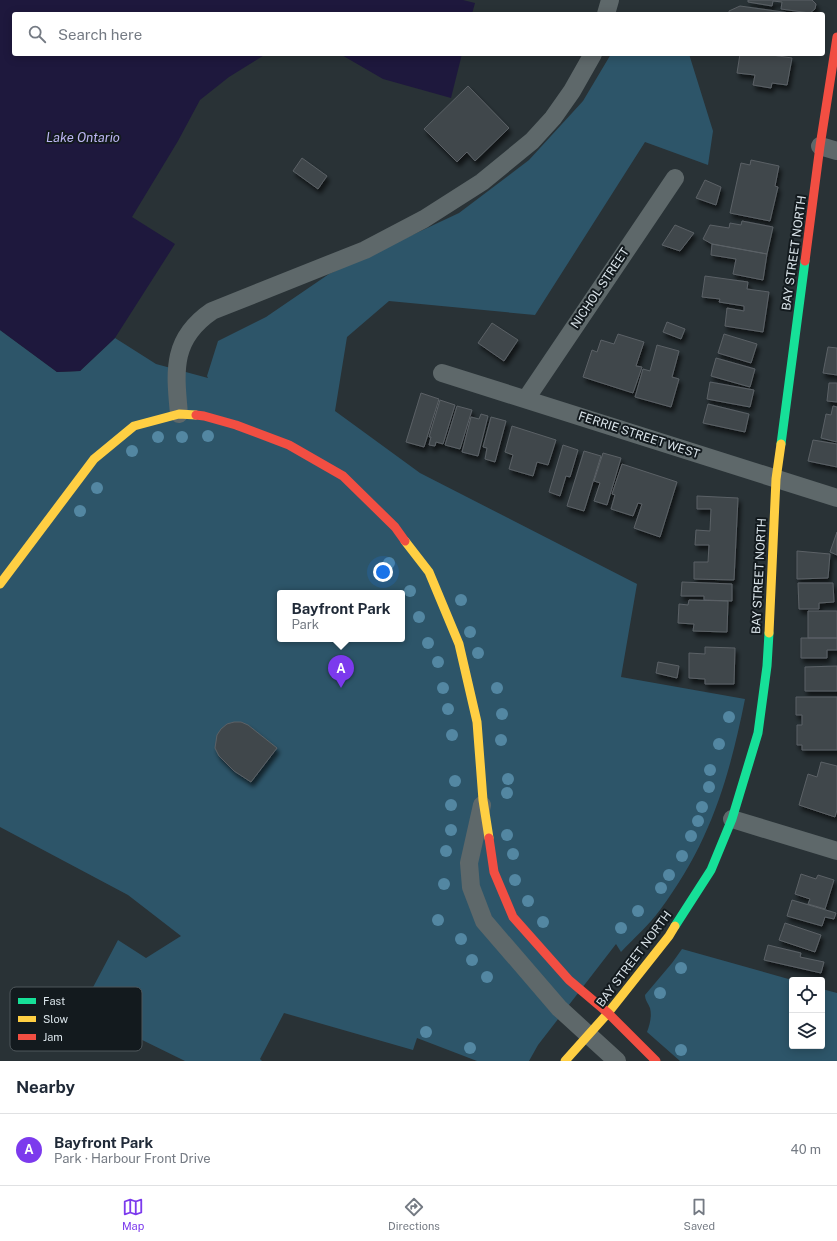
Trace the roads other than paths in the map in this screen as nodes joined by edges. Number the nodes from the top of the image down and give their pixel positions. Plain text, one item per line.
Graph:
1 (610, 0) edge
2 (607, 12) edge
3 (837, 37) edge
4 (592, 56) edge
5 (820, 146) junction
6 (837, 151) edge
7 (675, 178) dead end
8 (442, 373) dead end
9 (526, 399) junction
10 (180, 414) junction
11 (776, 479) junction
12 (837, 498) edge
13 (0, 584) edge
14 (482, 800) junction
15 (732, 819) junction
16 (837, 851) edge
17 (608, 1013) junction
18 (588, 1035) junction
19 (565, 1061) edge
20 (617, 1061) edge
21 (656, 1061) edge

1 - 2 street
3 - 5 street, BAY STREET NORTH
4 - 10 street
5 - 6 street
5 - 11 street, BAY STREET NORTH
7 - 9 street, NICHOL STREET
8 - 9 street, FERRIE STREET WEST
9 - 11 street, FERRIE STREET WEST
10 - 13 street
10 - 14 street
11 - 12 street, FERRIE STREET WEST
11 - 15 street, BAY STREET NORTH
14 - 17 street
14 - 18 street
15 - 16 street
15 - 17 street, BAY STREET NORTH
17 - 18 street, BAY STREET NORTH
17 - 21 street
18 - 19 street, BAY STREET NORTH
18 - 20 street

